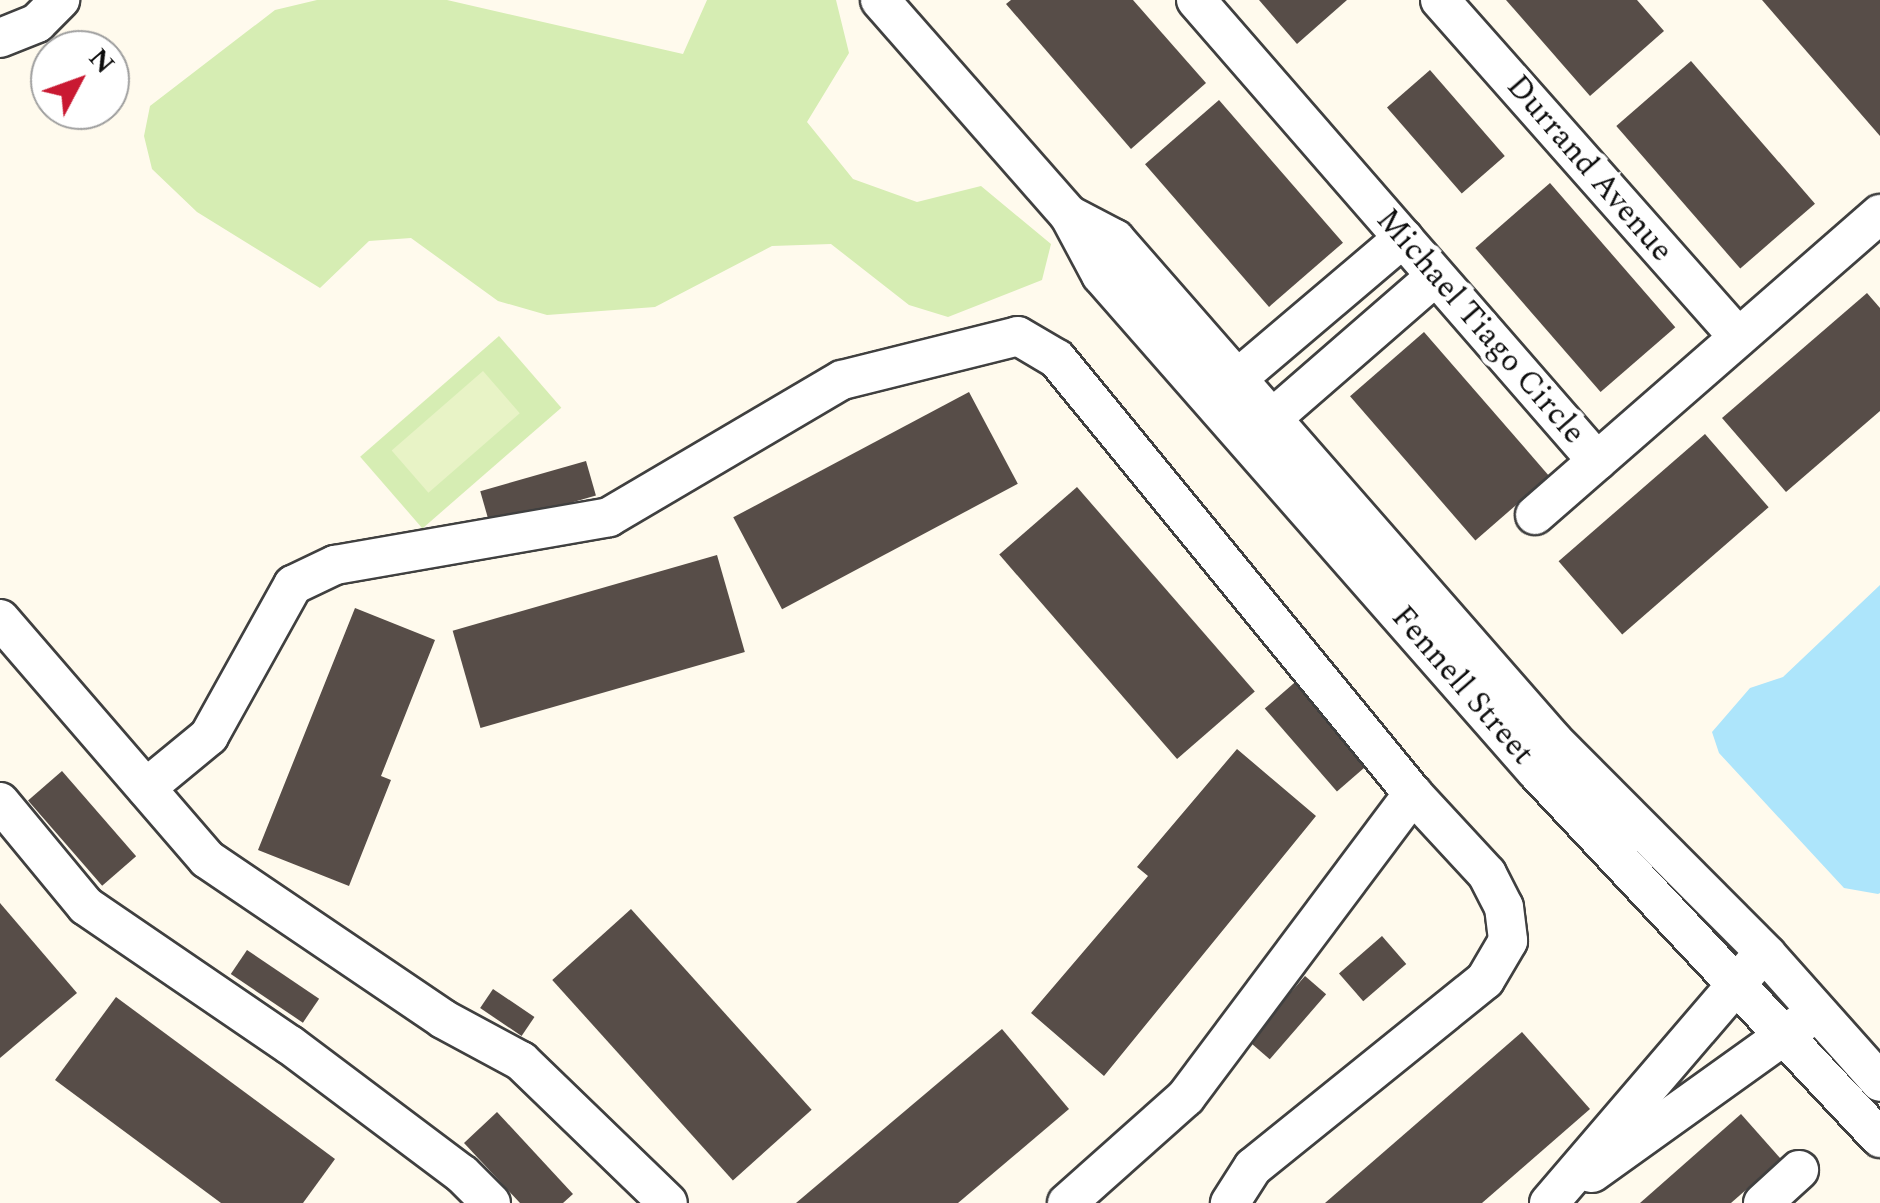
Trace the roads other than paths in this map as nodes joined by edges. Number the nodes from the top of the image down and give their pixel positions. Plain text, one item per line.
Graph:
1 (60, 0) edge
2 (880, 0) edge
3 (1196, 0) edge
4 (1440, 0) edge
5 (0, 38) edge
6 (1880, 214) edge
7 (1403, 238) junction
8 (1436, 276) junction
9 (1332, 299) junction
10 (1366, 336) junction
11 (1738, 337) junction
12 (1225, 390) junction
13 (1259, 429) junction
14 (1597, 460) junction
15 (1535, 515) dead end
16 (0, 619) edge
17 (146, 788) junction
18 (1413, 794) junction
19 (0, 802) edge
20 (1766, 954) junction
21 (1736, 978) junction
22 (1817, 1010) junction
23 (1788, 1036) junction
24 (1880, 1082) edge
25 (1880, 1138) edge
26 (1799, 1170) dead end
27 (491, 1203) edge
28 (668, 1203) edge
29 (1067, 1203) edge
30 (1230, 1203) edge
31 (1549, 1203) edge
32 (1763, 1203) edge

1 - 5 street
2 - 12 street, Fennell Street
3 - 7 street, Michael Tiago Circle
4 - 11 street, Durrand Avenue
6 - 11 street, Michael Tiago Circle
7 - 8 street, Michael Tiago Circle
7 - 9 street
8 - 10 street
8 - 14 street, Michael Tiago Circle
9 - 10 street
9 - 12 street
10 - 13 street
11 - 14 street, Michael Tiago Circle
12 - 13 street, Fennell Street
13 - 20 street, Fennell Street
13 - 21 street, Fennell Street
14 - 15 street
16 - 17 street
17 - 18 street
17 - 28 street
18 - 29 street
18 - 30 street
19 - 27 street
20 - 21 street
20 - 22 street, Fennell Street
21 - 23 street, Fennell Street
21 - 31 street
22 - 23 street
22 - 24 street, Fennell Street
23 - 25 street, Fennell Street
23 - 31 street
26 - 32 street

